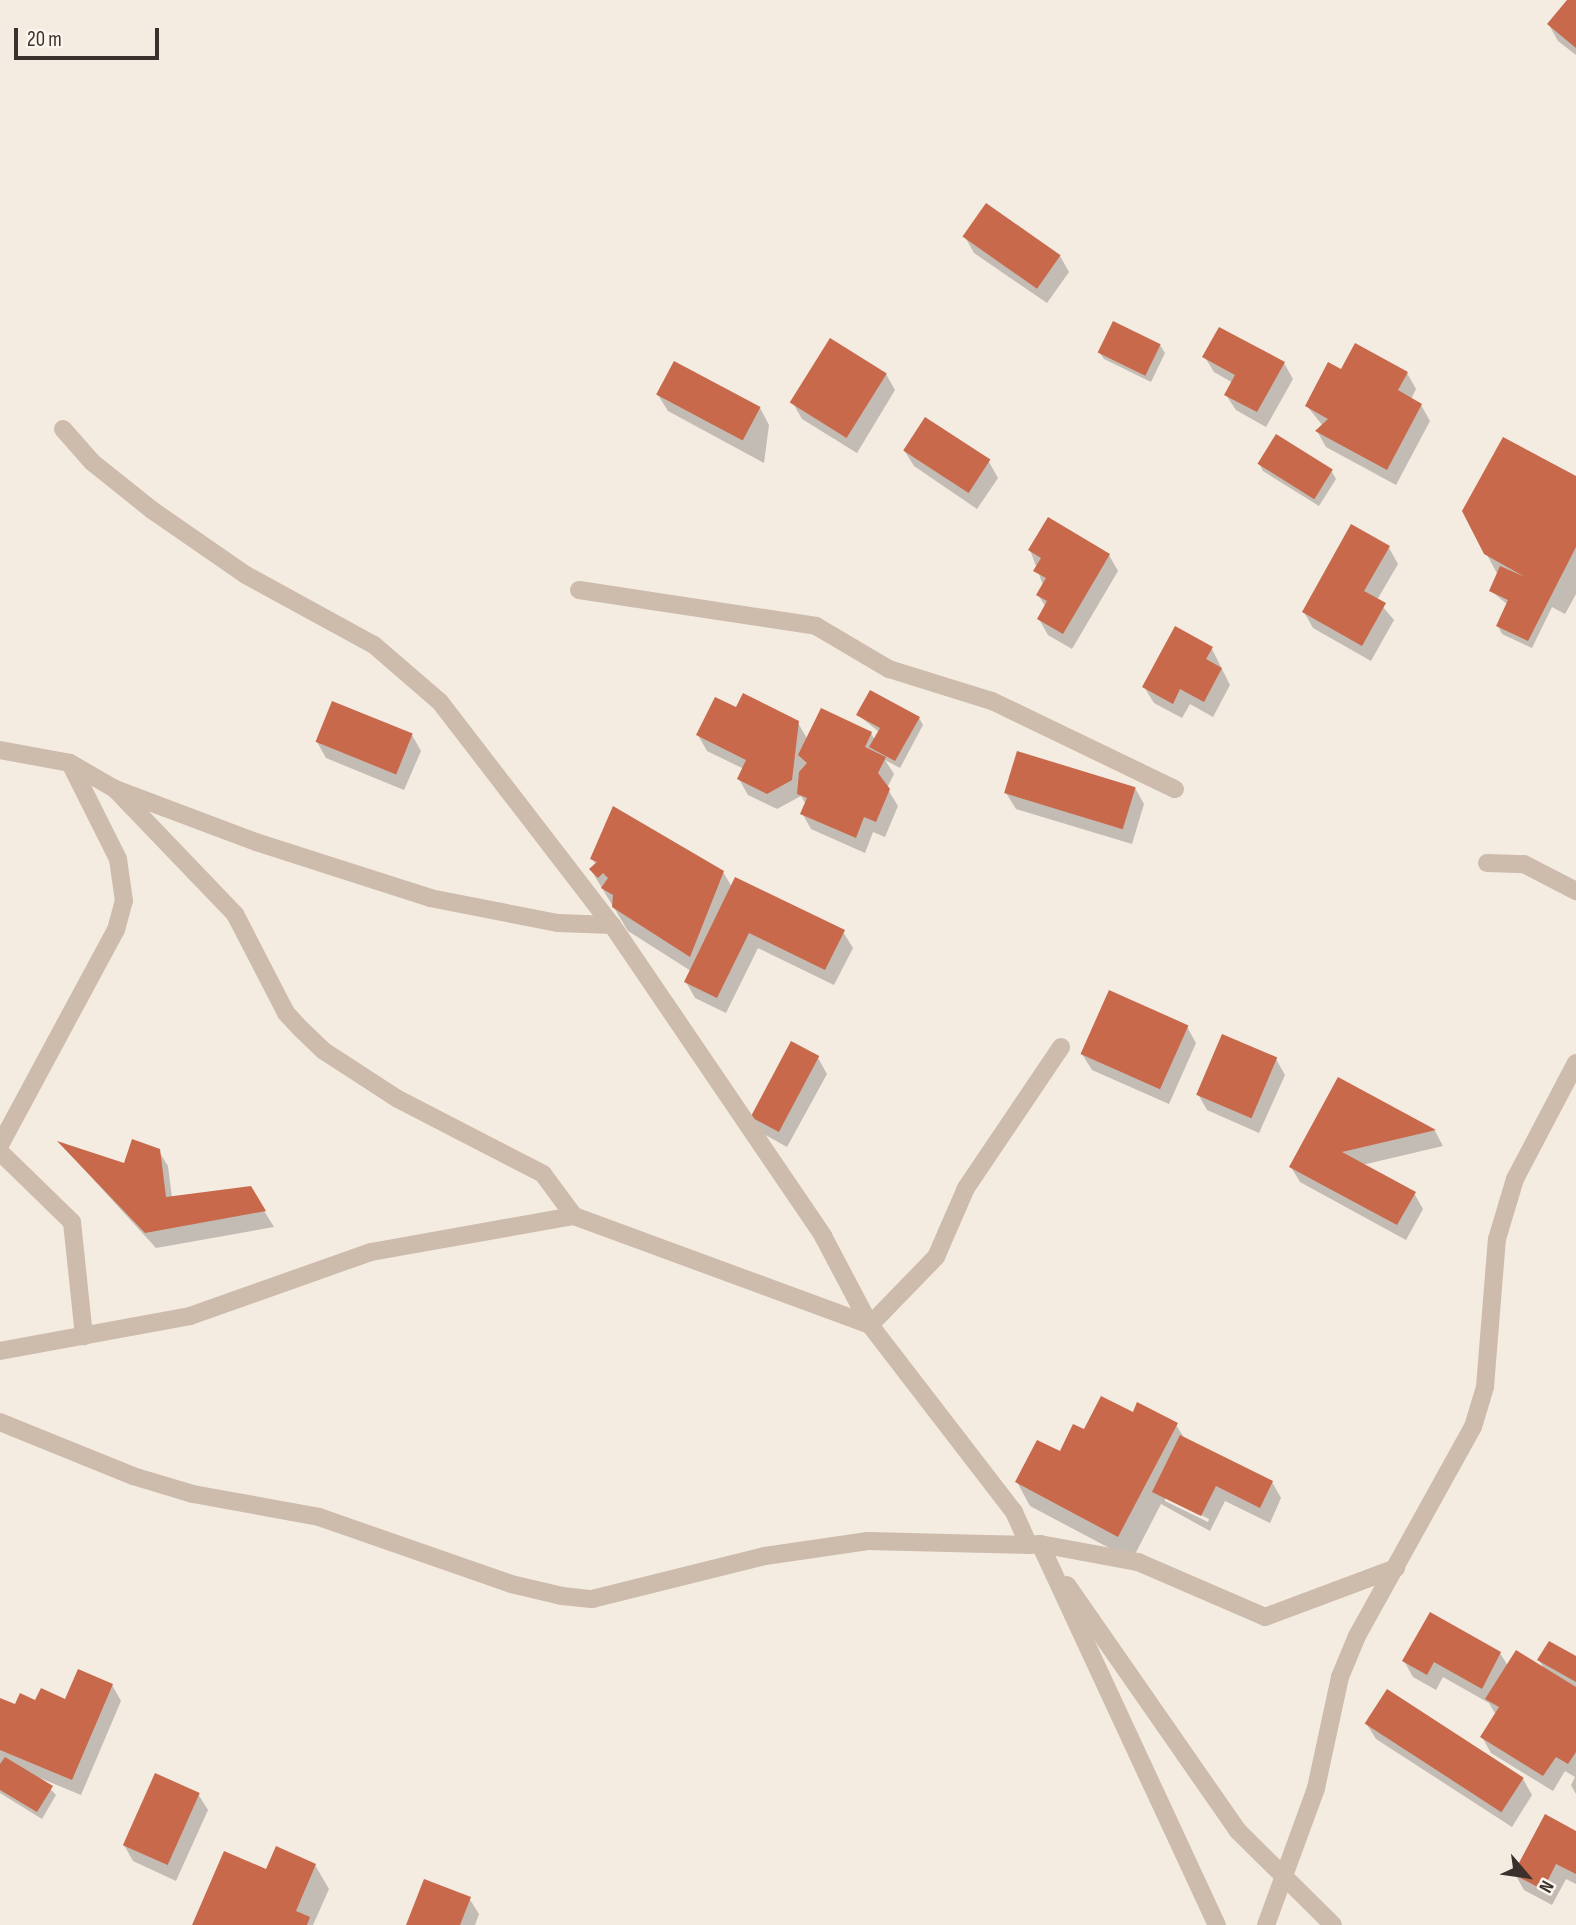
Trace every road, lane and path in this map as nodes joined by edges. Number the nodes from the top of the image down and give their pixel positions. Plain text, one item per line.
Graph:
1 (63, 429) dead end
2 (579, 590) dead end
3 (0, 750) edge
4 (70, 763) junction
5 (116, 789) junction
6 (1175, 789) dead end
7 (1487, 863) dead end
8 (1576, 891) edge
9 (612, 925) junction
10 (1061, 1047) dead end
11 (1576, 1063) edge
12 (0, 1145) edge
13 (0, 1152) edge
14 (573, 1216) junction
15 (870, 1325) junction
16 (85, 1336) junction
17 (0, 1350) edge
18 (0, 1423) edge
19 (1035, 1545) junction
20 (1396, 1567) junction
21 (1283, 1876) junction
22 (1217, 1925) edge
23 (1266, 1925) edge
24 (1332, 1925) edge

1 - 9 street
2 - 6 street
3 - 4 street
4 - 5 street
4 - 12 street
5 - 9 street
5 - 14 street
7 - 8 street
9 - 15 street
10 - 15 street
11 - 20 street
13 - 16 street
14 - 15 street
14 - 16 street
15 - 19 street
16 - 17 street
18 - 19 street
19 - 20 street
19 - 21 street
19 - 22 street
20 - 21 street
21 - 23 street
21 - 24 street

